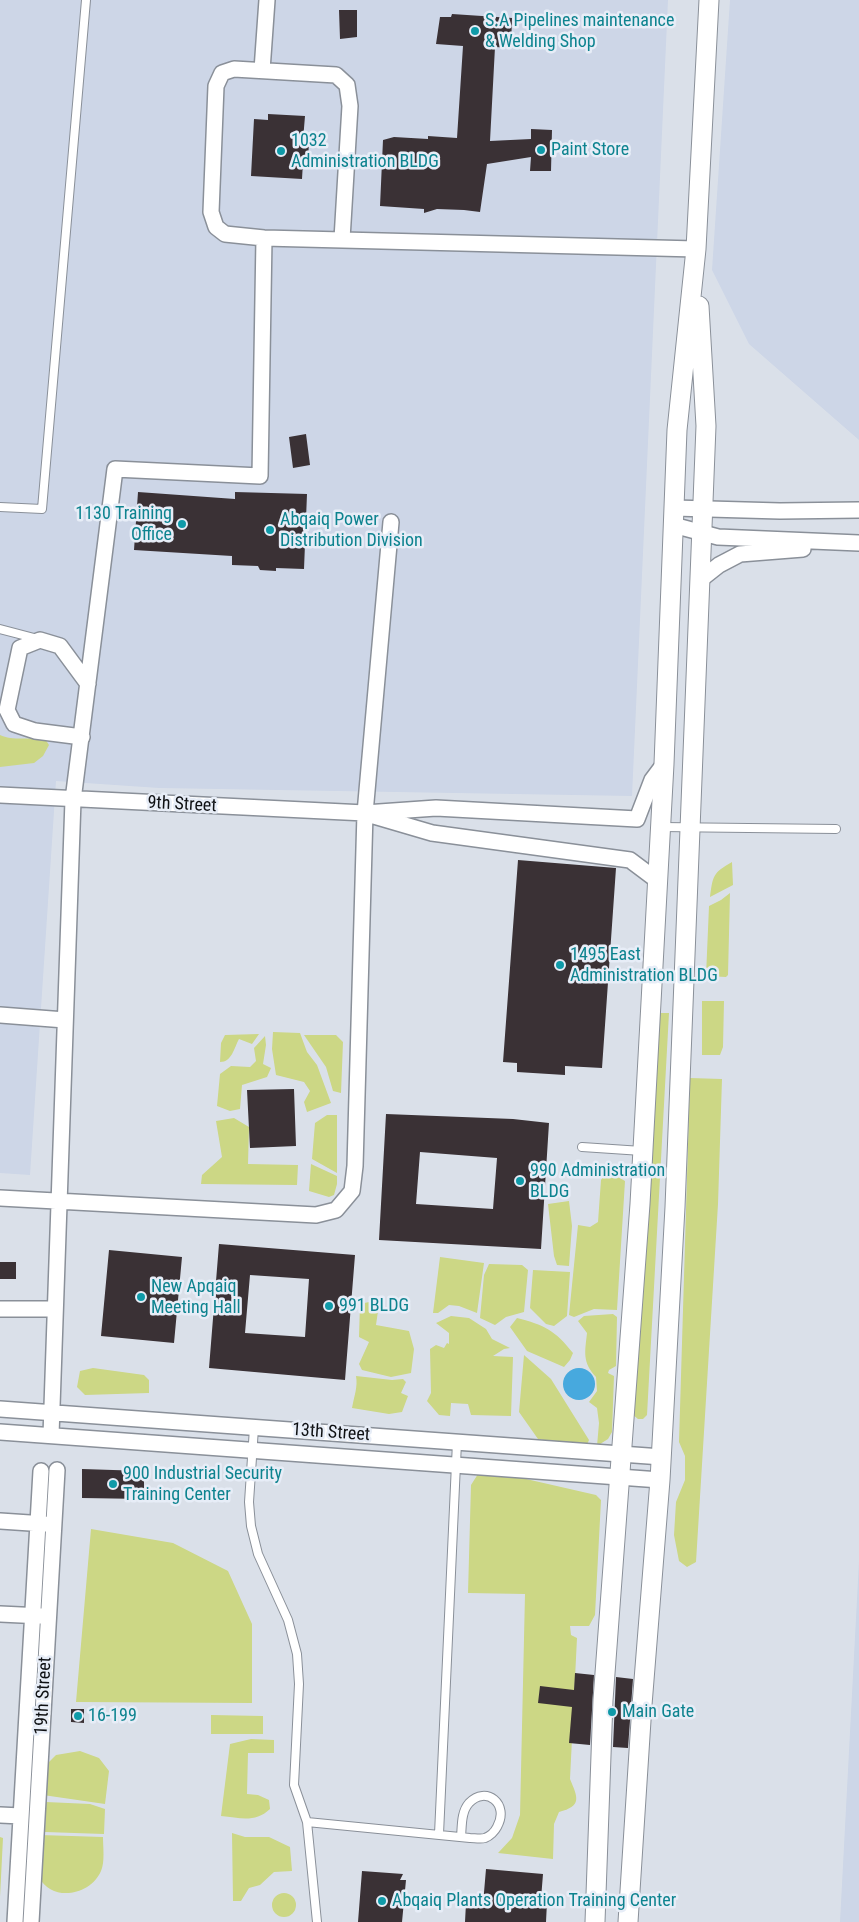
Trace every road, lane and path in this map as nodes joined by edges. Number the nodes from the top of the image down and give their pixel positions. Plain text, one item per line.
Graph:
1 (86, 0) edge
2 (266, 0) edge
3 (709, 0) edge
4 (262, 70) junction
5 (264, 238) junction
6 (342, 239) junction
7 (696, 249) junction
8 (0, 507) edge
9 (703, 509) junction
10 (859, 510) edge
11 (674, 517) junction
12 (391, 522) dead end
13 (702, 533) junction
14 (859, 544) edge
15 (700, 580) junction
16 (0, 628) edge
17 (40, 640) junction
18 (88, 684) junction
19 (82, 737) junction
20 (664, 764) junction
21 (0, 794) edge
22 (74, 800) junction
23 (365, 813) junction
24 (661, 827) junction
25 (689, 828) junction
26 (836, 829) dead end
27 (658, 881) junction
28 (0, 1015) edge
29 (65, 1020) junction
30 (582, 1147) dead end
31 (642, 1151) junction
32 (0, 1198) edge
33 (59, 1200) junction
34 (0, 1309) edge
35 (55, 1309) junction
36 (0, 1409) edge
37 (51, 1413) junction
38 (254, 1428) junction
39 (0, 1432) edge
40 (51, 1435) junction
41 (457, 1442) junction
42 (252, 1450) junction
43 (621, 1454) junction
44 (662, 1457) junction
45 (456, 1465) junction
46 (58, 1470) dead end
47 (41, 1471) dead end
48 (619, 1477) junction
49 (660, 1480) junction
50 (0, 1521) edge
51 (37, 1523) junction
52 (54, 1524) junction
53 (0, 1614) edge
54 (32, 1616) junction
55 (48, 1616) junction
56 (0, 1815) edge
57 (21, 1816) junction
58 (307, 1822) junction
59 (439, 1834) junction
60 (461, 1837) junction
61 (15, 1922) edge
62 (31, 1922) edge
63 (317, 1922) edge
64 (595, 1922) edge
65 (628, 1922) edge

1 - 8 lane
2 - 4 street
3 - 7 street
4 - 5 street
4 - 6 street
5 - 6 street
5 - 18 street
6 - 7 street
7 - 9 street
7 - 11 street
9 - 10 street
9 - 11 street
9 - 13 street
11 - 13 street
11 - 20 street
12 - 23 street
13 - 14 street
13 - 15 street
14 - 15 street
15 - 25 street
16 - 17 lane
17 - 18 street
17 - 19 street
18 - 19 street
19 - 22 street
20 - 23 street
20 - 24 street
21 - 22 street, 9th Street
22 - 23 street, 9th Street
22 - 29 street
23 - 27 street
23 - 33 street
24 - 25 lane
24 - 27 street
25 - 26 lane
25 - 44 street
27 - 31 street
28 - 29 street
29 - 33 street
30 - 31 lane
31 - 43 street
32 - 33 street
33 - 35 street
34 - 35 street
35 - 37 street
36 - 37 street, 13th Street
37 - 38 street, 13th Street
37 - 40 street
38 - 41 street, 13th Street
38 - 42 lane
39 - 40 street, 13th Street
40 - 42 street, 13th Street
41 - 43 street, 13th Street
41 - 45 lane
42 - 45 street, 13th Street
42 - 58 lane
43 - 44 street, 13th Street
43 - 48 street
44 - 49 street
45 - 48 street, 13th Street
45 - 59 lane
46 - 52 street, 19th Street
47 - 51 street, 19th Street
48 - 49 street, 13th Street
48 - 64 street
49 - 65 street
50 - 51 street
51 - 52 street
51 - 54 street, 19th Street
52 - 55 street, 19th Street
53 - 54 street
54 - 55 street
54 - 57 street, 19th Street
55 - 62 street, 19th Street
56 - 57 street
57 - 61 street, 19th Street
58 - 59 lane
58 - 63 lane
59 - 60 lane
60 - 60 lane

